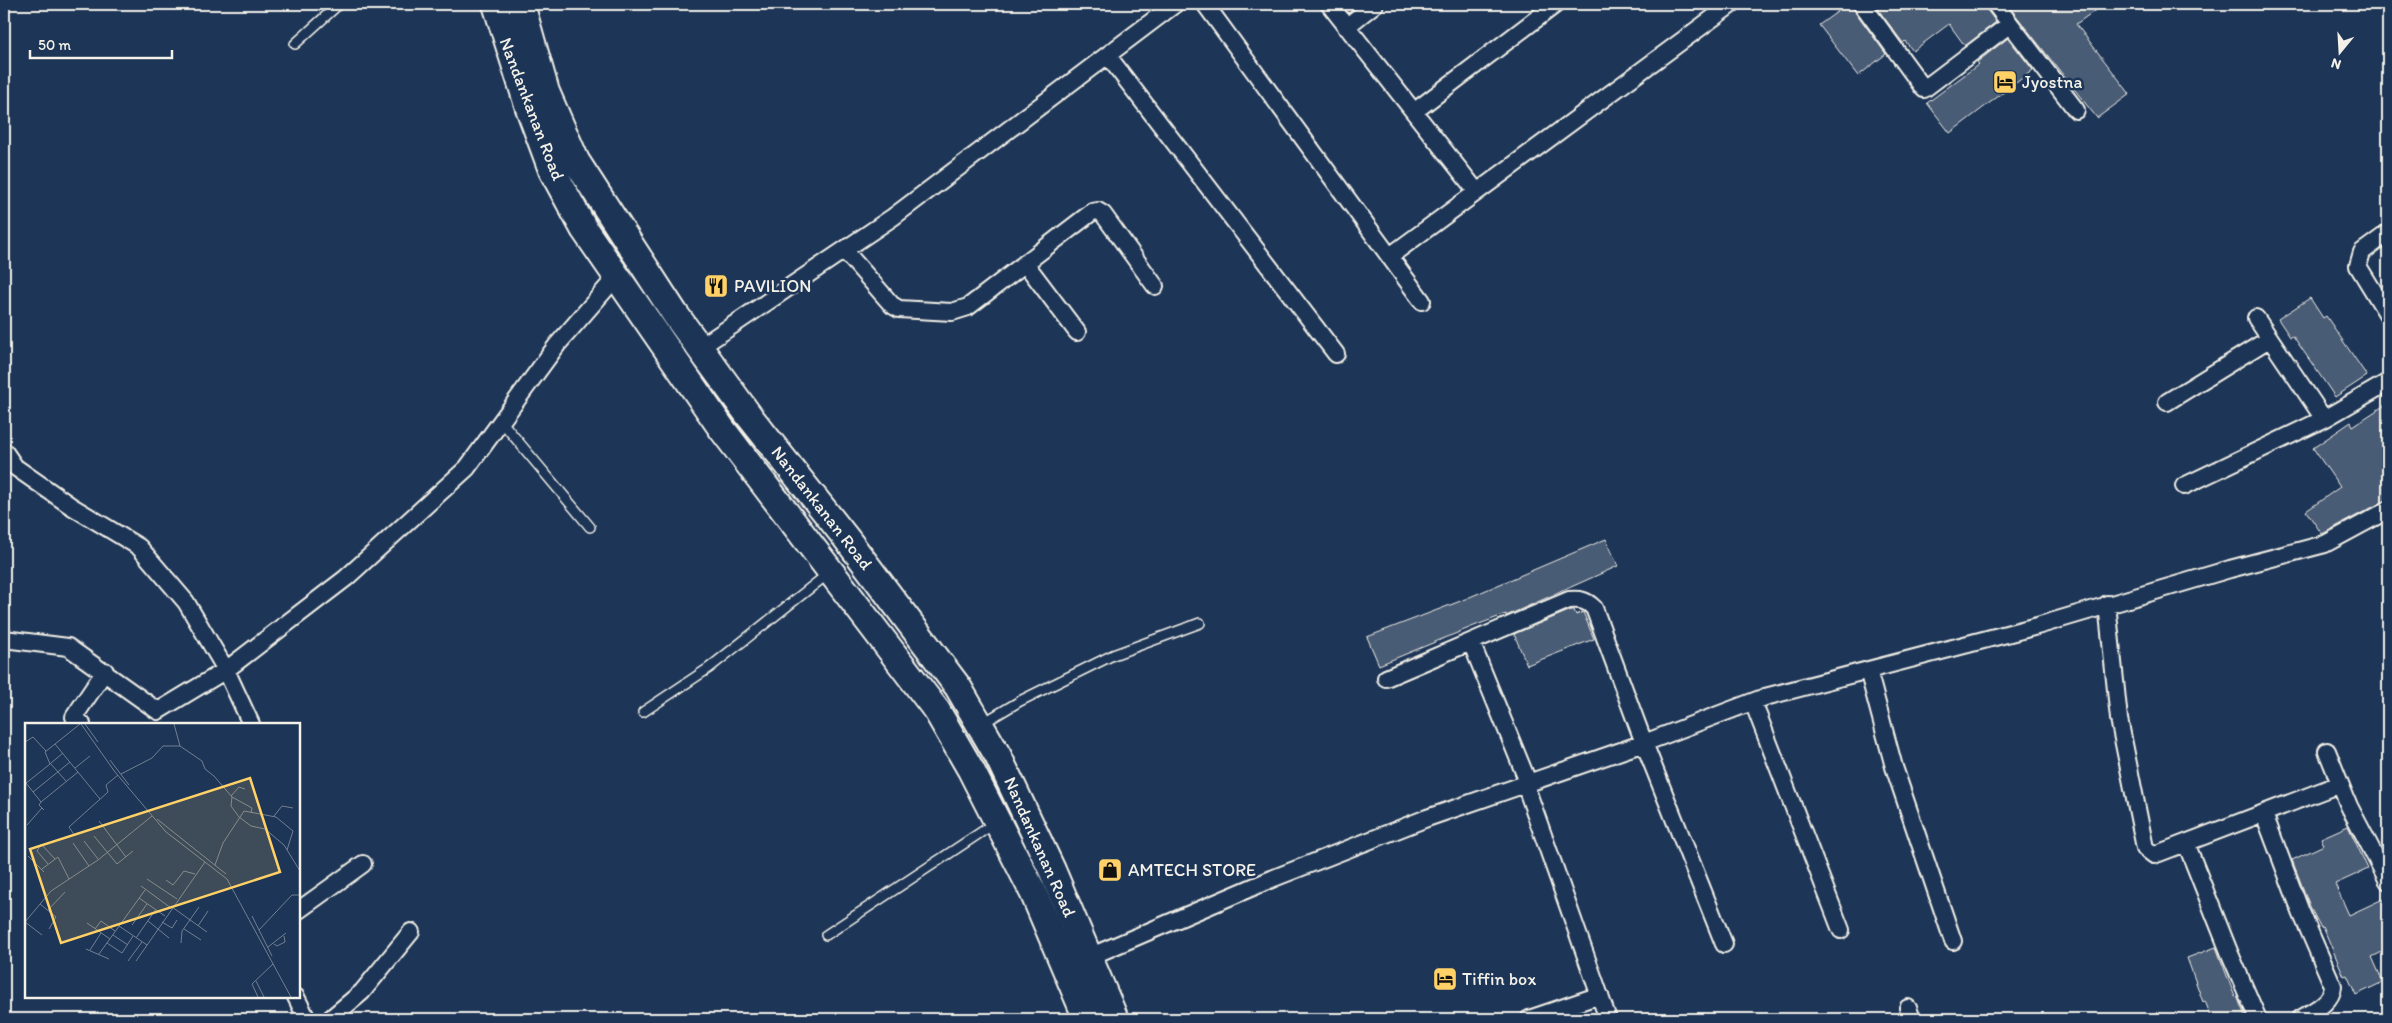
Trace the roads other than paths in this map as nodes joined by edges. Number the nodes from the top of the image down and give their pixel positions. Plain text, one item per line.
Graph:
1 (339, 4) edge
2 (496, 4) edge
3 (521, 4) edge
4 (1175, 4) edge
5 (1205, 4) edge
6 (1329, 4) edge
7 (1374, 4) edge
8 (1556, 4) edge
9 (1732, 4) edge
10 (1862, 4) edge
11 (1995, 4) edge
12 (2010, 24) junction
13 (1346, 26) junction
14 (295, 44) dead end
15 (1108, 56) junction
16 (2076, 110) dead end
17 (1415, 111) junction
18 (1477, 192) junction
19 (2388, 234) edge
20 (844, 250) junction
21 (1390, 256) junction
22 (1025, 263) junction
23 (617, 276) junction
24 (1155, 286) dead end
25 (1422, 301) dead end
26 (2388, 315) edge
27 (2256, 318) dead end
28 (1077, 332) dead end
29 (2270, 339) junction
30 (699, 348) junction
31 (1336, 354) dead end
32 (2388, 382) edge
33 (739, 402) junction
34 (2167, 402) dead end
35 (715, 419) junction
36 (2324, 419) junction
37 (501, 421) junction
38 (4, 451) edge
39 (2184, 486) dead end
40 (2388, 510) edge
41 (590, 526) dead end
42 (831, 572) junction
43 (2107, 604) junction
44 (1200, 623) dead end
45 (4, 638) edge
46 (1471, 642) junction
47 (226, 670) junction
48 (1868, 670) junction
49 (105, 671) junction
50 (1386, 678) dead end
51 (1753, 702) junction
52 (644, 712) dead end
53 (81, 723) edge
54 (251, 723) edge
55 (980, 725) junction
56 (1644, 743) junction
57 (2327, 751) dead end
58 (1527, 783) junction
59 (2340, 784) junction
60 (2264, 814) junction
61 (997, 822) junction
62 (2186, 843) junction
63 (363, 864) dead end
64 (2388, 881) edge
65 (300, 909) edge
66 (1841, 930) dead end
67 (412, 932) dead end
68 (826, 935) dead end
69 (1953, 941) dead end
70 (1724, 944) dead end
71 (1089, 957) junction
72 (1600, 995) junction
73 (296, 998) edge
74 (307, 1019) edge
75 (330, 1019) edge
76 (1087, 1019) edge
77 (1115, 1019) edge
78 (1529, 1019) edge
79 (1608, 1019) edge
80 (2258, 1019) edge
81 (2300, 1019) edge

1 - 14 lane
2 - 23 main road, Nandankanan Road
3 - 30 main road, Nandankanan Road
4 - 15 street
5 - 21 street
6 - 13 street
7 - 13 street
8 - 17 street
9 - 18 street
10 - 12 street
11 - 12 street
12 - 16 street
13 - 17 street
15 - 20 street
15 - 31 street
17 - 18 street
18 - 21 street
19 - 26 street
20 - 22 street
20 - 30 street
21 - 25 street
22 - 24 street
22 - 28 street
23 - 35 main road, Nandankanan Road
23 - 37 street
27 - 29 street
29 - 34 street
29 - 36 street
30 - 33 main road, Nandankanan Road
32 - 36 street
33 - 35 main road
33 - 55 main road, Nandankanan Road
35 - 42 main road, Nandankanan Road
36 - 39 street
37 - 41 lane
37 - 47 street
38 - 47 street
40 - 43 street
42 - 52 lane
42 - 61 main road, Nandankanan Road
43 - 48 street
43 - 62 street
44 - 55 lane
45 - 49 street
46 - 50 street
46 - 56 street
46 - 58 street
47 - 49 street
47 - 54 street
48 - 51 street
48 - 69 street
49 - 53 street
51 - 56 street
51 - 66 street
55 - 71 main road, Nandankanan Road
56 - 58 street
56 - 70 street
57 - 59 street
58 - 71 street
58 - 72 street
59 - 60 street
59 - 64 street
60 - 62 street
60 - 81 street
61 - 68 lane
61 - 76 main road, Nandankanan Road
62 - 80 street
63 - 65 street
67 - 75 street
71 - 77 main road, Nandankanan Road
72 - 78 street
72 - 79 street
73 - 74 street

